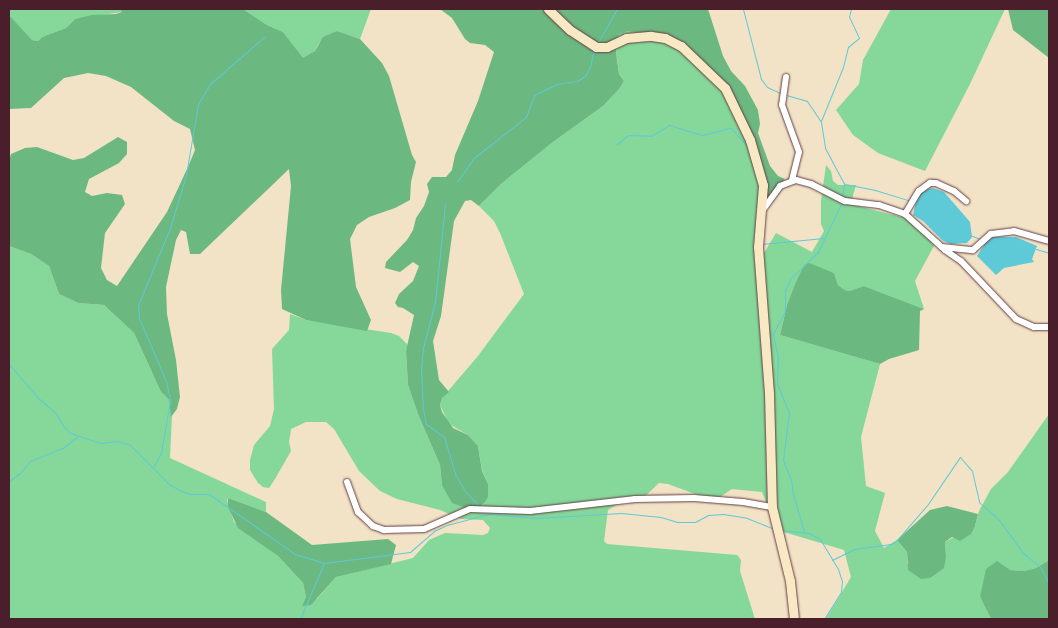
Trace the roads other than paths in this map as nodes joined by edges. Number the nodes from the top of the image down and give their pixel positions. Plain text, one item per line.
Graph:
1 (548, 9) edge
2 (786, 77) dead end
3 (792, 180) junction
4 (966, 202) dead end
5 (760, 214) junction
6 (905, 214) junction
7 (1049, 242) edge
8 (941, 246) junction
9 (1049, 327) edge
10 (347, 482) dead end
11 (772, 507) junction
12 (794, 619) edge

1 - 5 main road
2 - 3 street
3 - 5 street
3 - 6 street
4 - 6 street
5 - 11 main road
6 - 8 street
7 - 8 street
8 - 9 street
10 - 11 street
11 - 12 main road

